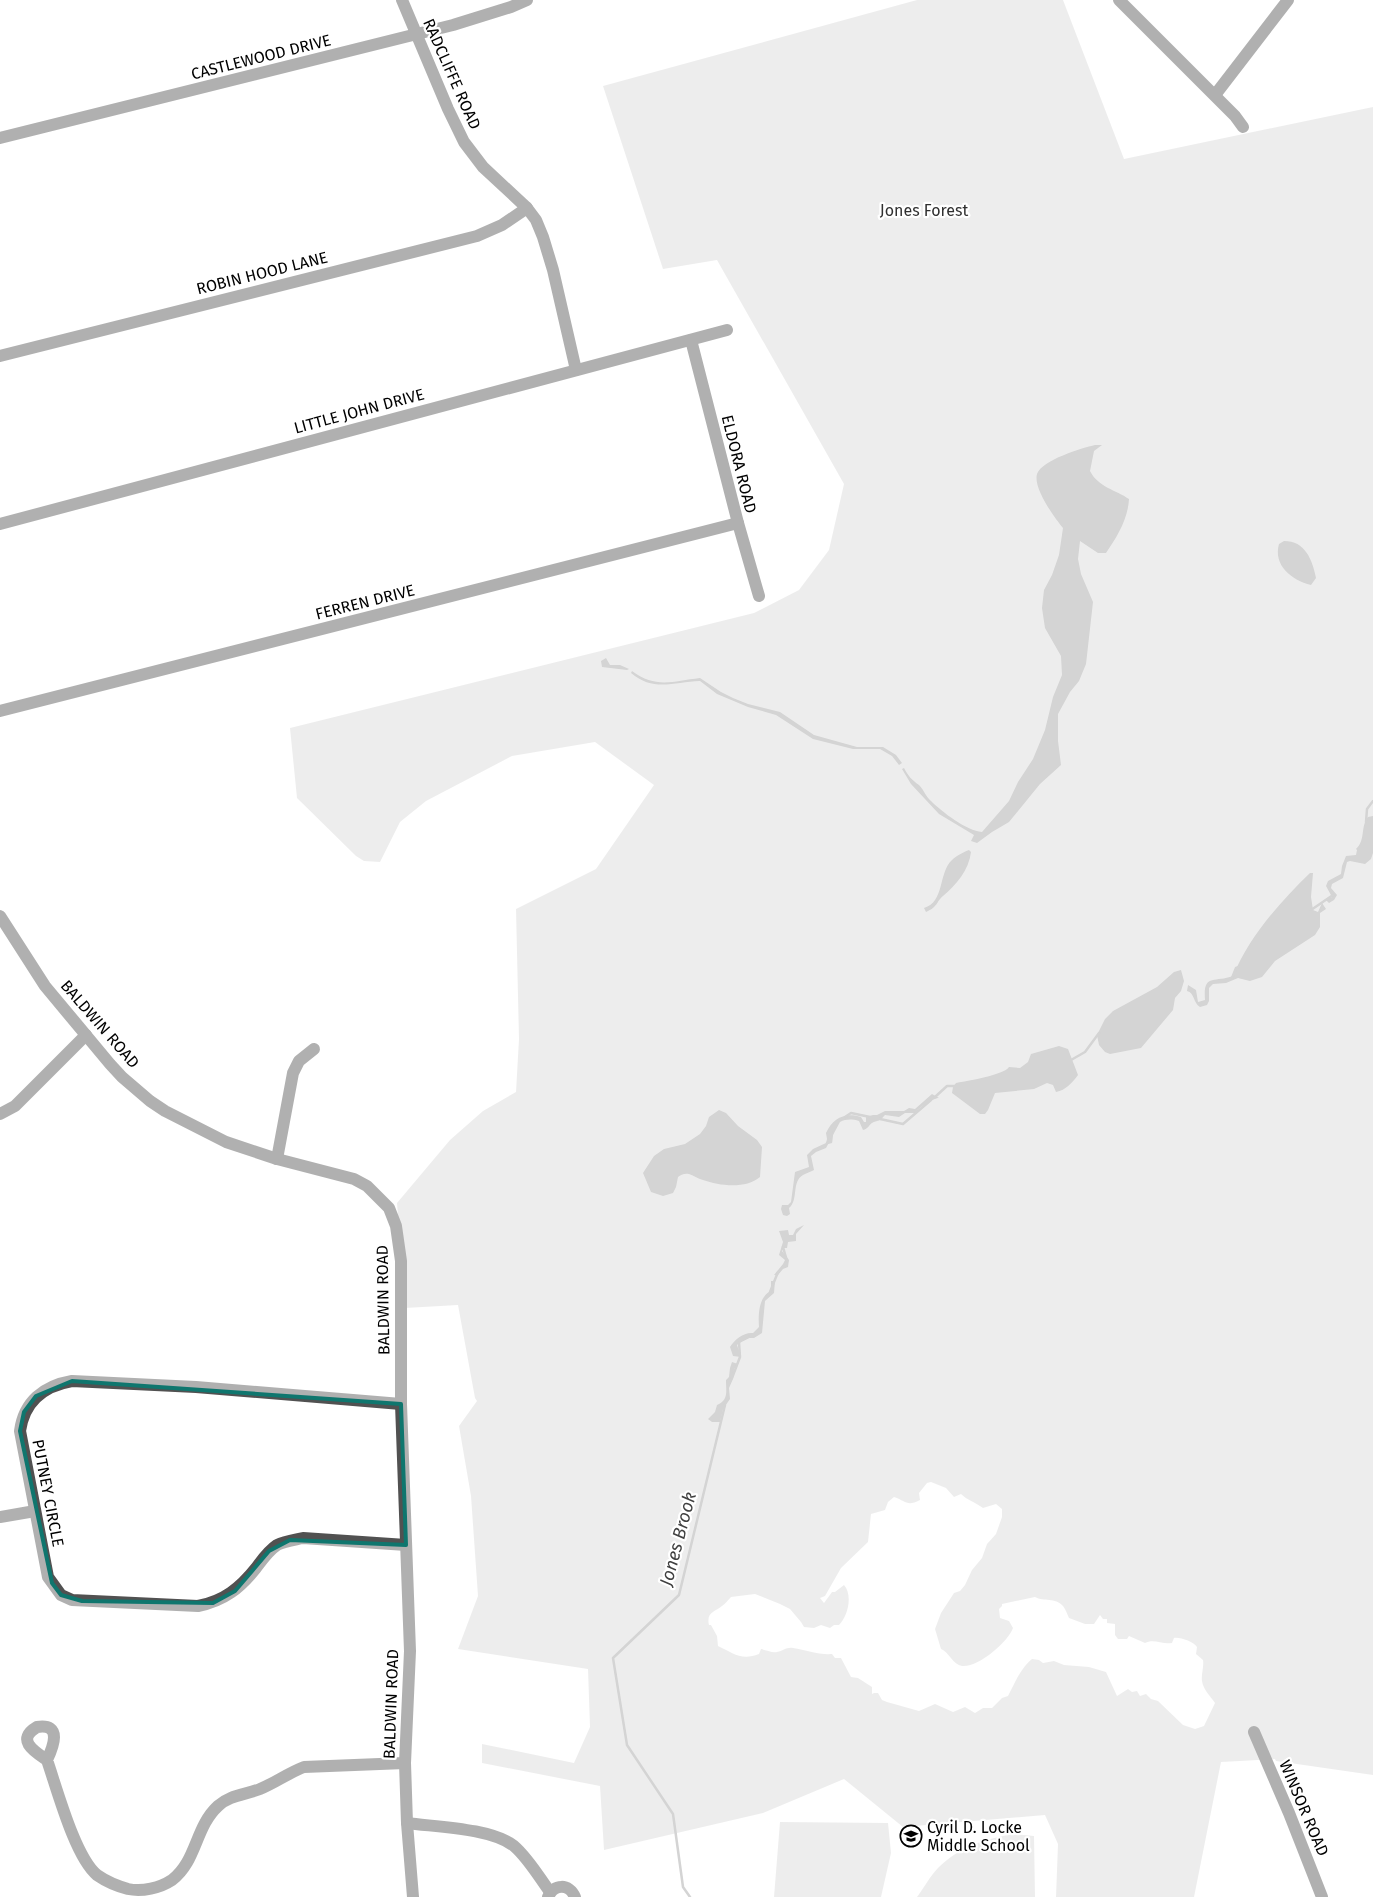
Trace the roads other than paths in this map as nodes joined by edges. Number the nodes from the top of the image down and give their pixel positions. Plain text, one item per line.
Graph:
1 (402, 0) edge
2 (527, 0) edge
3 (1119, 0) edge
4 (1288, 0) edge
5 (417, 34) junction
6 (1215, 96) junction
7 (1243, 127) dead end
8 (0, 138) edge
9 (527, 208) junction
10 (727, 330) dead end
11 (691, 340) junction
12 (0, 356) edge
13 (576, 370) junction
14 (738, 523) junction
15 (0, 524) edge
16 (759, 596) dead end
17 (0, 711) edge
18 (0, 916) edge
19 (86, 1035) junction
20 (314, 1049) dead end
21 (0, 1114) edge
22 (278, 1159) junction
23 (401, 1404) junction
24 (35, 1511) junction
25 (0, 1517) edge
26 (406, 1545) junction
27 (1254, 1732) dead end
28 (47, 1760) dead end
29 (405, 1763) junction
30 (407, 1823) junction
31 (549, 1895) edge
32 (413, 1897) edge
33 (574, 1897) edge
34 (1322, 1897) edge

1 - 5 street, RADCLIFFE ROAD
2 - 5 street, CASTLEWOOD DRIVE
3 - 6 street
4 - 6 street
5 - 8 street, CASTLEWOOD DRIVE
5 - 9 street, RADCLIFFE ROAD
6 - 7 street
9 - 12 street, ROBIN HOOD LANE
9 - 13 street, RADCLIFFE ROAD
10 - 11 street, LITTLE JOHN DRIVE
11 - 13 street, LITTLE JOHN DRIVE
11 - 14 street, ELDORA ROAD
13 - 15 street, LITTLE JOHN DRIVE
14 - 16 street, ELDORA ROAD
14 - 17 street, FERREN DRIVE
18 - 19 street, BALDWIN ROAD
19 - 21 street
19 - 22 street, BALDWIN ROAD
20 - 22 street
22 - 23 street, BALDWIN ROAD
23 - 24 street, PUTNEY CIRCLE
23 - 26 street, BALDWIN ROAD
24 - 25 street
24 - 26 street, PUTNEY CIRCLE
26 - 29 street, BALDWIN ROAD
27 - 34 street, WINSOR ROAD
28 - 29 street
29 - 30 street, BALDWIN ROAD
30 - 31 street
30 - 32 street, BALDWIN ROAD
31 - 33 street

